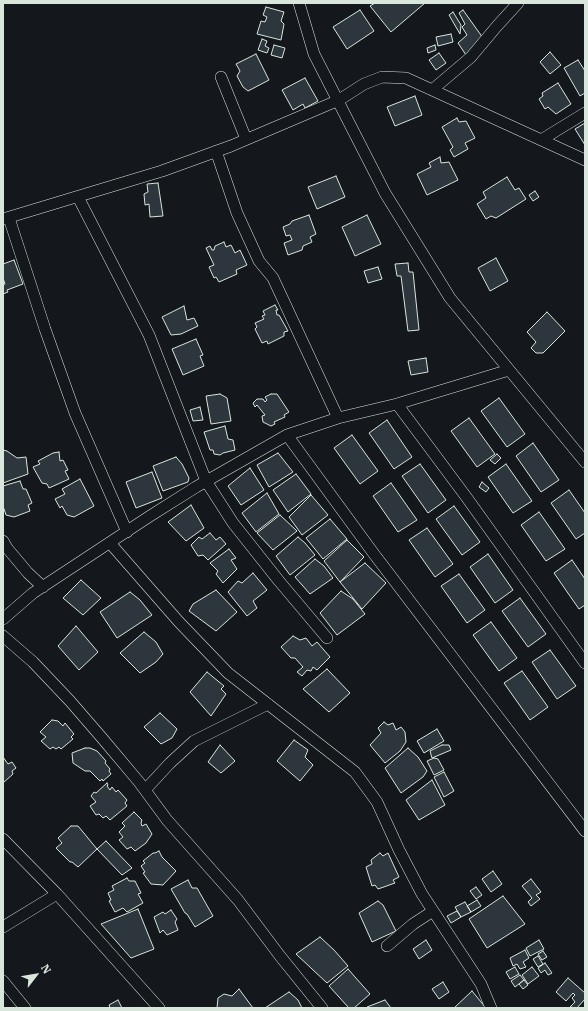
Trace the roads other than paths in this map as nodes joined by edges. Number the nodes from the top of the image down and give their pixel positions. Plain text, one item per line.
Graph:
1 (299, 3) edge
2 (518, 3) edge
3 (221, 77) dead end
4 (432, 90) junction
5 (339, 100) junction
6 (585, 113) edge
7 (246, 139) junction
8 (541, 140) junction
9 (216, 151) junction
10 (585, 160) edge
11 (78, 197) junction
12 (6, 218) edge
13 (509, 370) junction
14 (396, 404) junction
15 (338, 418) junction
16 (287, 435) junction
17 (585, 462) edge
18 (206, 481) junction
19 (127, 532) junction
20 (3, 541) edge
21 (110, 543) junction
22 (43, 587) junction
23 (3, 619) edge
24 (3, 636) edge
25 (327, 638) dead end
26 (585, 663) edge
27 (268, 704) junction
28 (145, 790) junction
29 (585, 831) edge
30 (3, 839) edge
31 (57, 894) junction
32 (433, 911) junction
33 (3, 927) edge
34 (387, 946) dead end
35 (3, 981) edge
36 (25, 1008) edge
37 (159, 1008) edge
38 (322, 1008) edge
39 (491, 1008) edge

1 - 5 street
2 - 4 street
3 - 7 street
4 - 5 street
4 - 8 street
5 - 7 street
5 - 13 street
6 - 8 street
7 - 9 street
8 - 10 street
9 - 11 street
9 - 15 street
11 - 12 street
11 - 18 street
12 - 19 street
13 - 14 street
13 - 17 street
14 - 15 street
14 - 26 street
15 - 16 street
16 - 18 street
16 - 29 street
18 - 19 street
18 - 25 street
19 - 21 street
20 - 22 street
21 - 22 street
21 - 27 street
22 - 23 street
24 - 28 street
27 - 28 street
27 - 32 street
28 - 38 street
30 - 31 street
31 - 33 street
31 - 37 street
32 - 34 street
32 - 39 street
35 - 36 street

